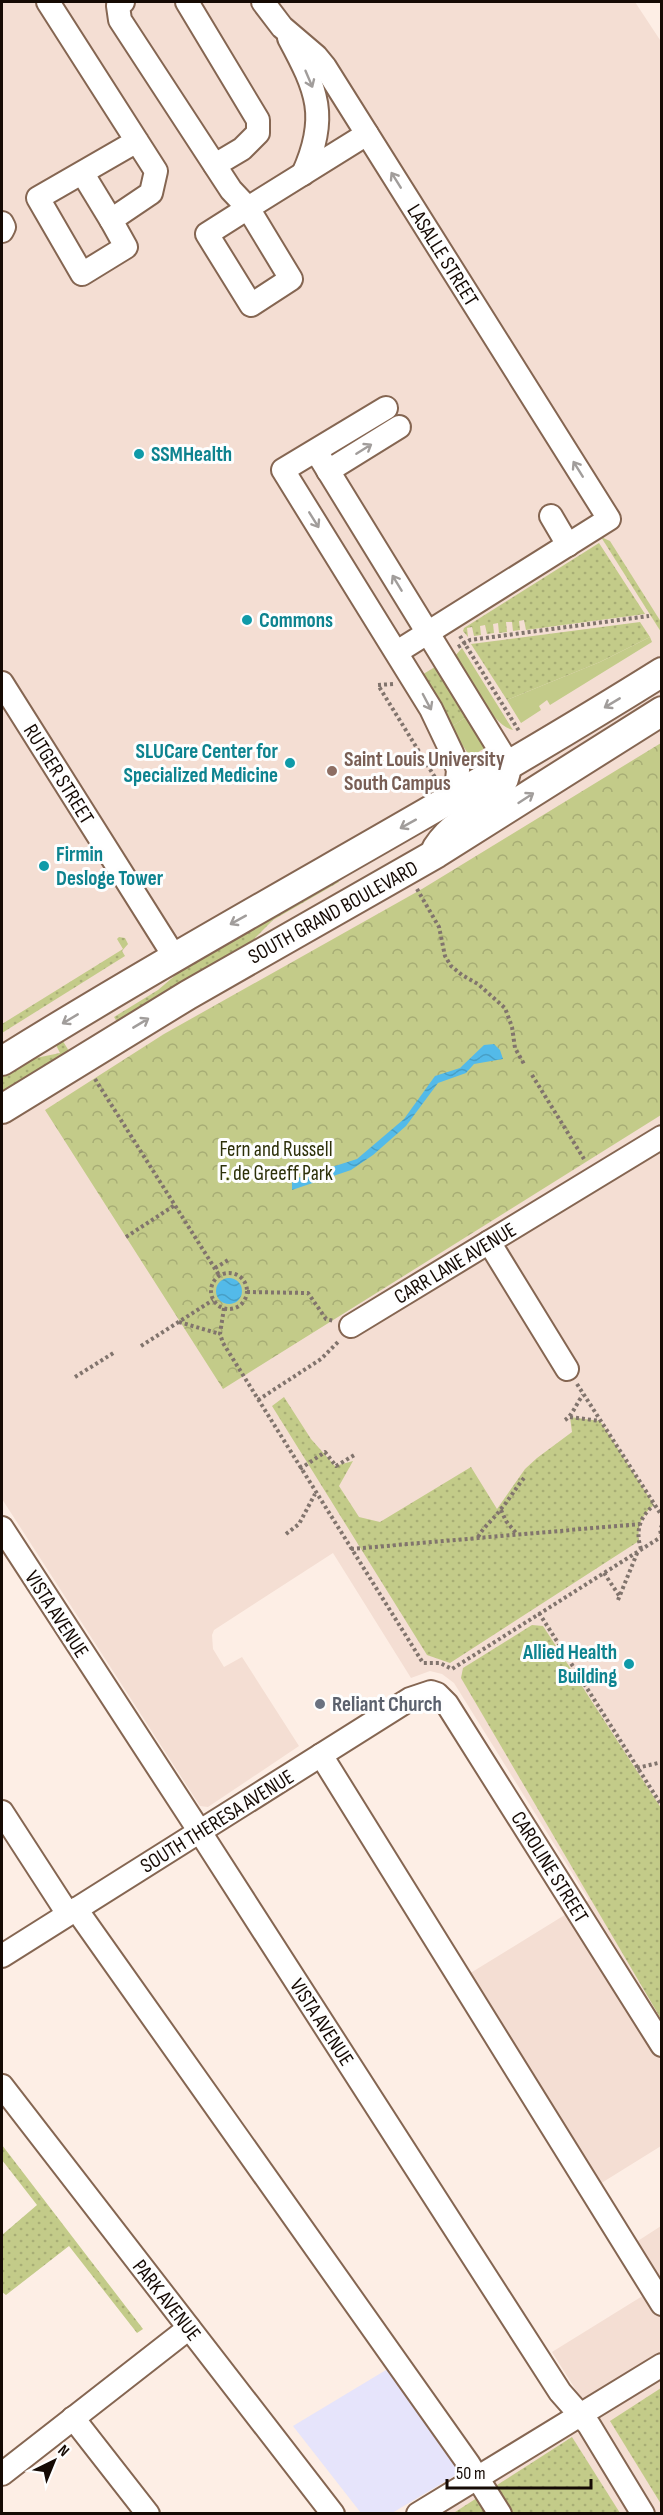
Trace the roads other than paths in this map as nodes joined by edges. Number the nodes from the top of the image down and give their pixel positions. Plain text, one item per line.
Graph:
1 (48, 2) edge
2 (123, 2) edge
3 (187, 2) edge
4 (262, 2) edge
5 (282, 27) junction
6 (367, 134) junction
7 (137, 141) junction
8 (215, 165) junction
9 (83, 174) junction
10 (303, 174) junction
11 (111, 220) junction
12 (2, 223) edge
13 (2, 231) edge
14 (386, 408) dead end
15 (399, 427) dead end
16 (316, 450) junction
17 (328, 471) junction
18 (551, 516) dead end
19 (568, 545) junction
20 (428, 633) junction
21 (397, 652) junction
22 (662, 672) edge
23 (2, 683) edge
24 (662, 711) edge
25 (508, 765) junction
26 (444, 791) junction
27 (423, 862) junction
28 (174, 956) junction
29 (105, 1045) junction
30 (2, 1061) edge
31 (2, 1109) edge
32 (662, 1137) edge
33 (489, 1242) junction
34 (351, 1326) road end
35 (567, 1369) road end
36 (2, 1528) edge
37 (438, 1683) joint
38 (321, 1755) junction
39 (2, 1812) edge
40 (200, 1832) junction
41 (72, 1912) junction
42 (2, 1956) edge
43 (662, 2045) edge
44 (2, 2086) edge
45 (662, 2304) edge
46 (189, 2328) junction
47 (662, 2365) edge
48 (578, 2415) junction
49 (74, 2418) junction
50 (2, 2474) edge
51 (477, 2477) junction
52 (148, 2514) edge
53 (333, 2514) edge
54 (418, 2514) edge
55 (500, 2514) edge
56 (644, 2514) edge

1 - 7 street
2 - 8 street
3 - 8 street
4 - 5 street, LASALLE STREET
5 - 6 street, LASALLE STREET
5 -> 10 street
6 - 10 street
19 -> 6 street, LASALLE STREET
7 - 9 street
7 - 11 street
8 - 10 street
9 - 11 street
9 - 11 street
12 - 13 street
14 - 16 street
17 -> 15 street
16 - 17 street
16 -> 21 street
20 -> 17 street
18 - 19 street
19 - 20 street
20 - 21 street
20 - 25 street
21 -> 26 street
22 -> 25 main road, SOUTH GRAND BOULEVARD
23 - 28 street, RUTGER STREET
27 -> 24 main road, SOUTH GRAND BOULEVARD
25 - 26 main road, SOUTH GRAND BOULEVARD
25 - 27 street
26 -> 28 main road, SOUTH GRAND BOULEVARD
29 -> 27 main road, SOUTH GRAND BOULEVARD
28 - 29 main road
28 -> 30 main road, SOUTH GRAND BOULEVARD
29 - 31 main road, SOUTH GRAND BOULEVARD
32 - 33 street, CARR LANE AVENUE
33 - 34 street, CARR LANE AVENUE
33 - 35 street
36 - 40 street, VISTA AVENUE
37 - 38 street, SOUTH THERESA AVENUE
37 - 43 street, CAROLINE STREET
38 - 40 street, SOUTH THERESA AVENUE
38 - 45 street
39 - 41 street
40 - 41 street, SOUTH THERESA AVENUE
40 - 48 street, VISTA AVENUE
41 - 42 street, SOUTH THERESA AVENUE
41 - 51 street
44 - 46 street, PARK AVENUE
46 - 49 street
46 - 53 street, PARK AVENUE
47 - 48 street
48 - 51 street
48 - 56 street, VISTA AVENUE
49 - 50 street
49 - 52 street
51 - 54 street
51 - 55 street

